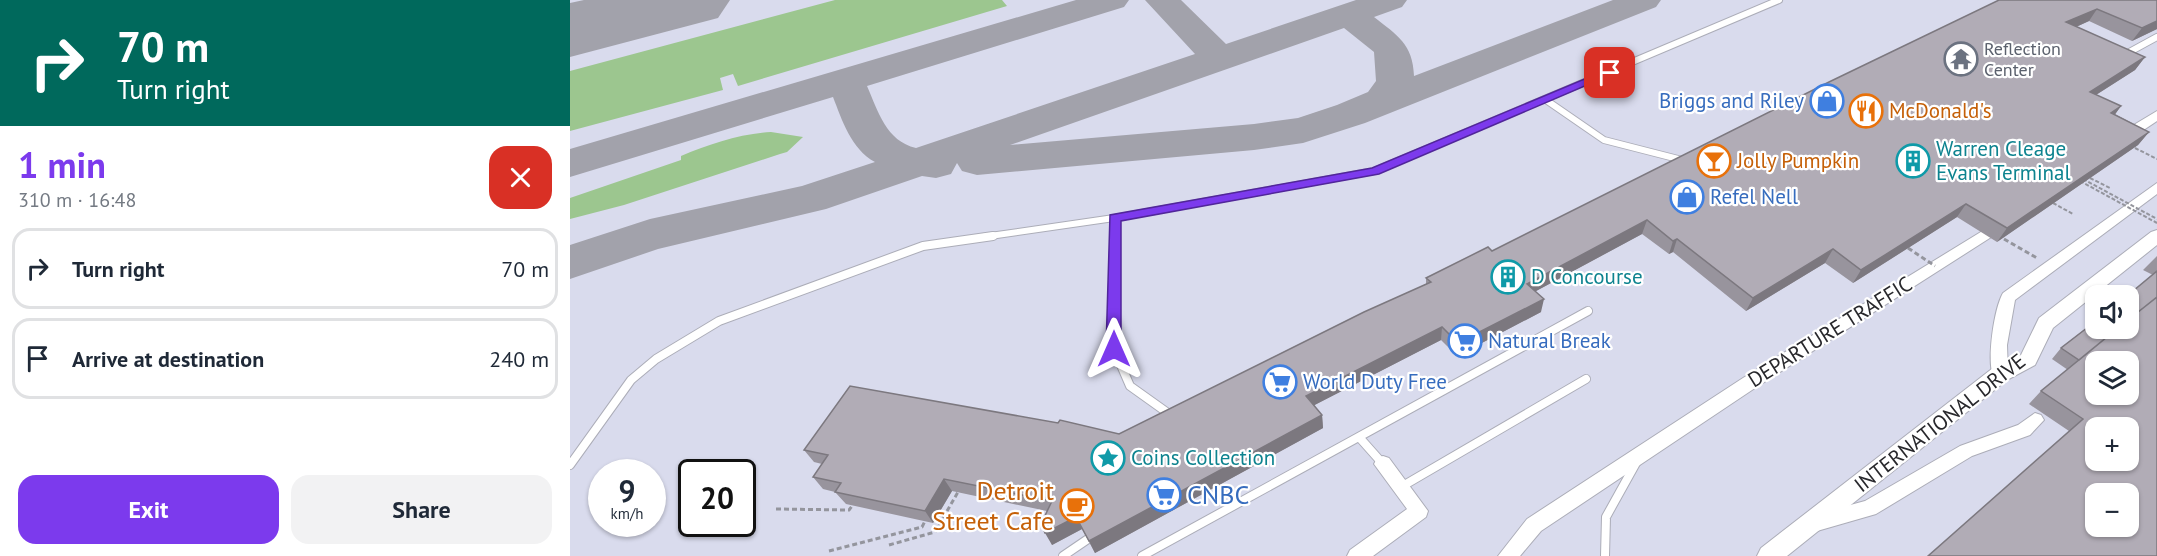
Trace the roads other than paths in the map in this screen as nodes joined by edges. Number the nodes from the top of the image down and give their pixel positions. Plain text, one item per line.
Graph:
1 (1779, 0) edge
2 (2157, 37) edge
3 (2118, 59) edge
4 (1546, 100) junction
5 (2157, 115) edge
6 (2108, 147) edge
7 (1693, 163) edge
8 (2157, 187) edge
9 (2013, 216) edge
10 (1114, 218) junction
11 (2157, 236) edge
12 (1588, 311) dead end
13 (2000, 374) junction
14 (1586, 379) dead end
15 (1177, 420) edge
16 (2035, 420) dead end
17 (1359, 437) junction
18 (1640, 457) junction
19 (1383, 464) joint
20 (570, 465) edge
21 (1401, 488) junction
22 (1809, 524) junction
23 (1088, 539) edge
24 (1063, 556) edge
25 (1142, 556) edge
26 (1356, 556) edge
27 (1508, 556) edge
28 (1605, 556) edge
29 (1769, 556) edge

1 - 4 lane
2 - 3 lane
4 - 7 lane
4 - 10 lane
5 - 6 street
8 - 13 street
9 - 18 street, DEPARTURE TRAFFIC
10 - 15 lane
10 - 20 lane
11 - 13 street, INTERNATIONAL DRIVE
12 - 17 lane
13 - 22 street, INTERNATIONAL DRIVE
14 - 21 lane
16 - 22 street
17 - 19 lane
17 - 25 lane
18 - 27 street, DEPARTURE TRAFFIC
18 - 28 lane
19 - 21 street
21 - 26 street
22 - 29 street, INTERNATIONAL DRIVE
23 - 24 lane

